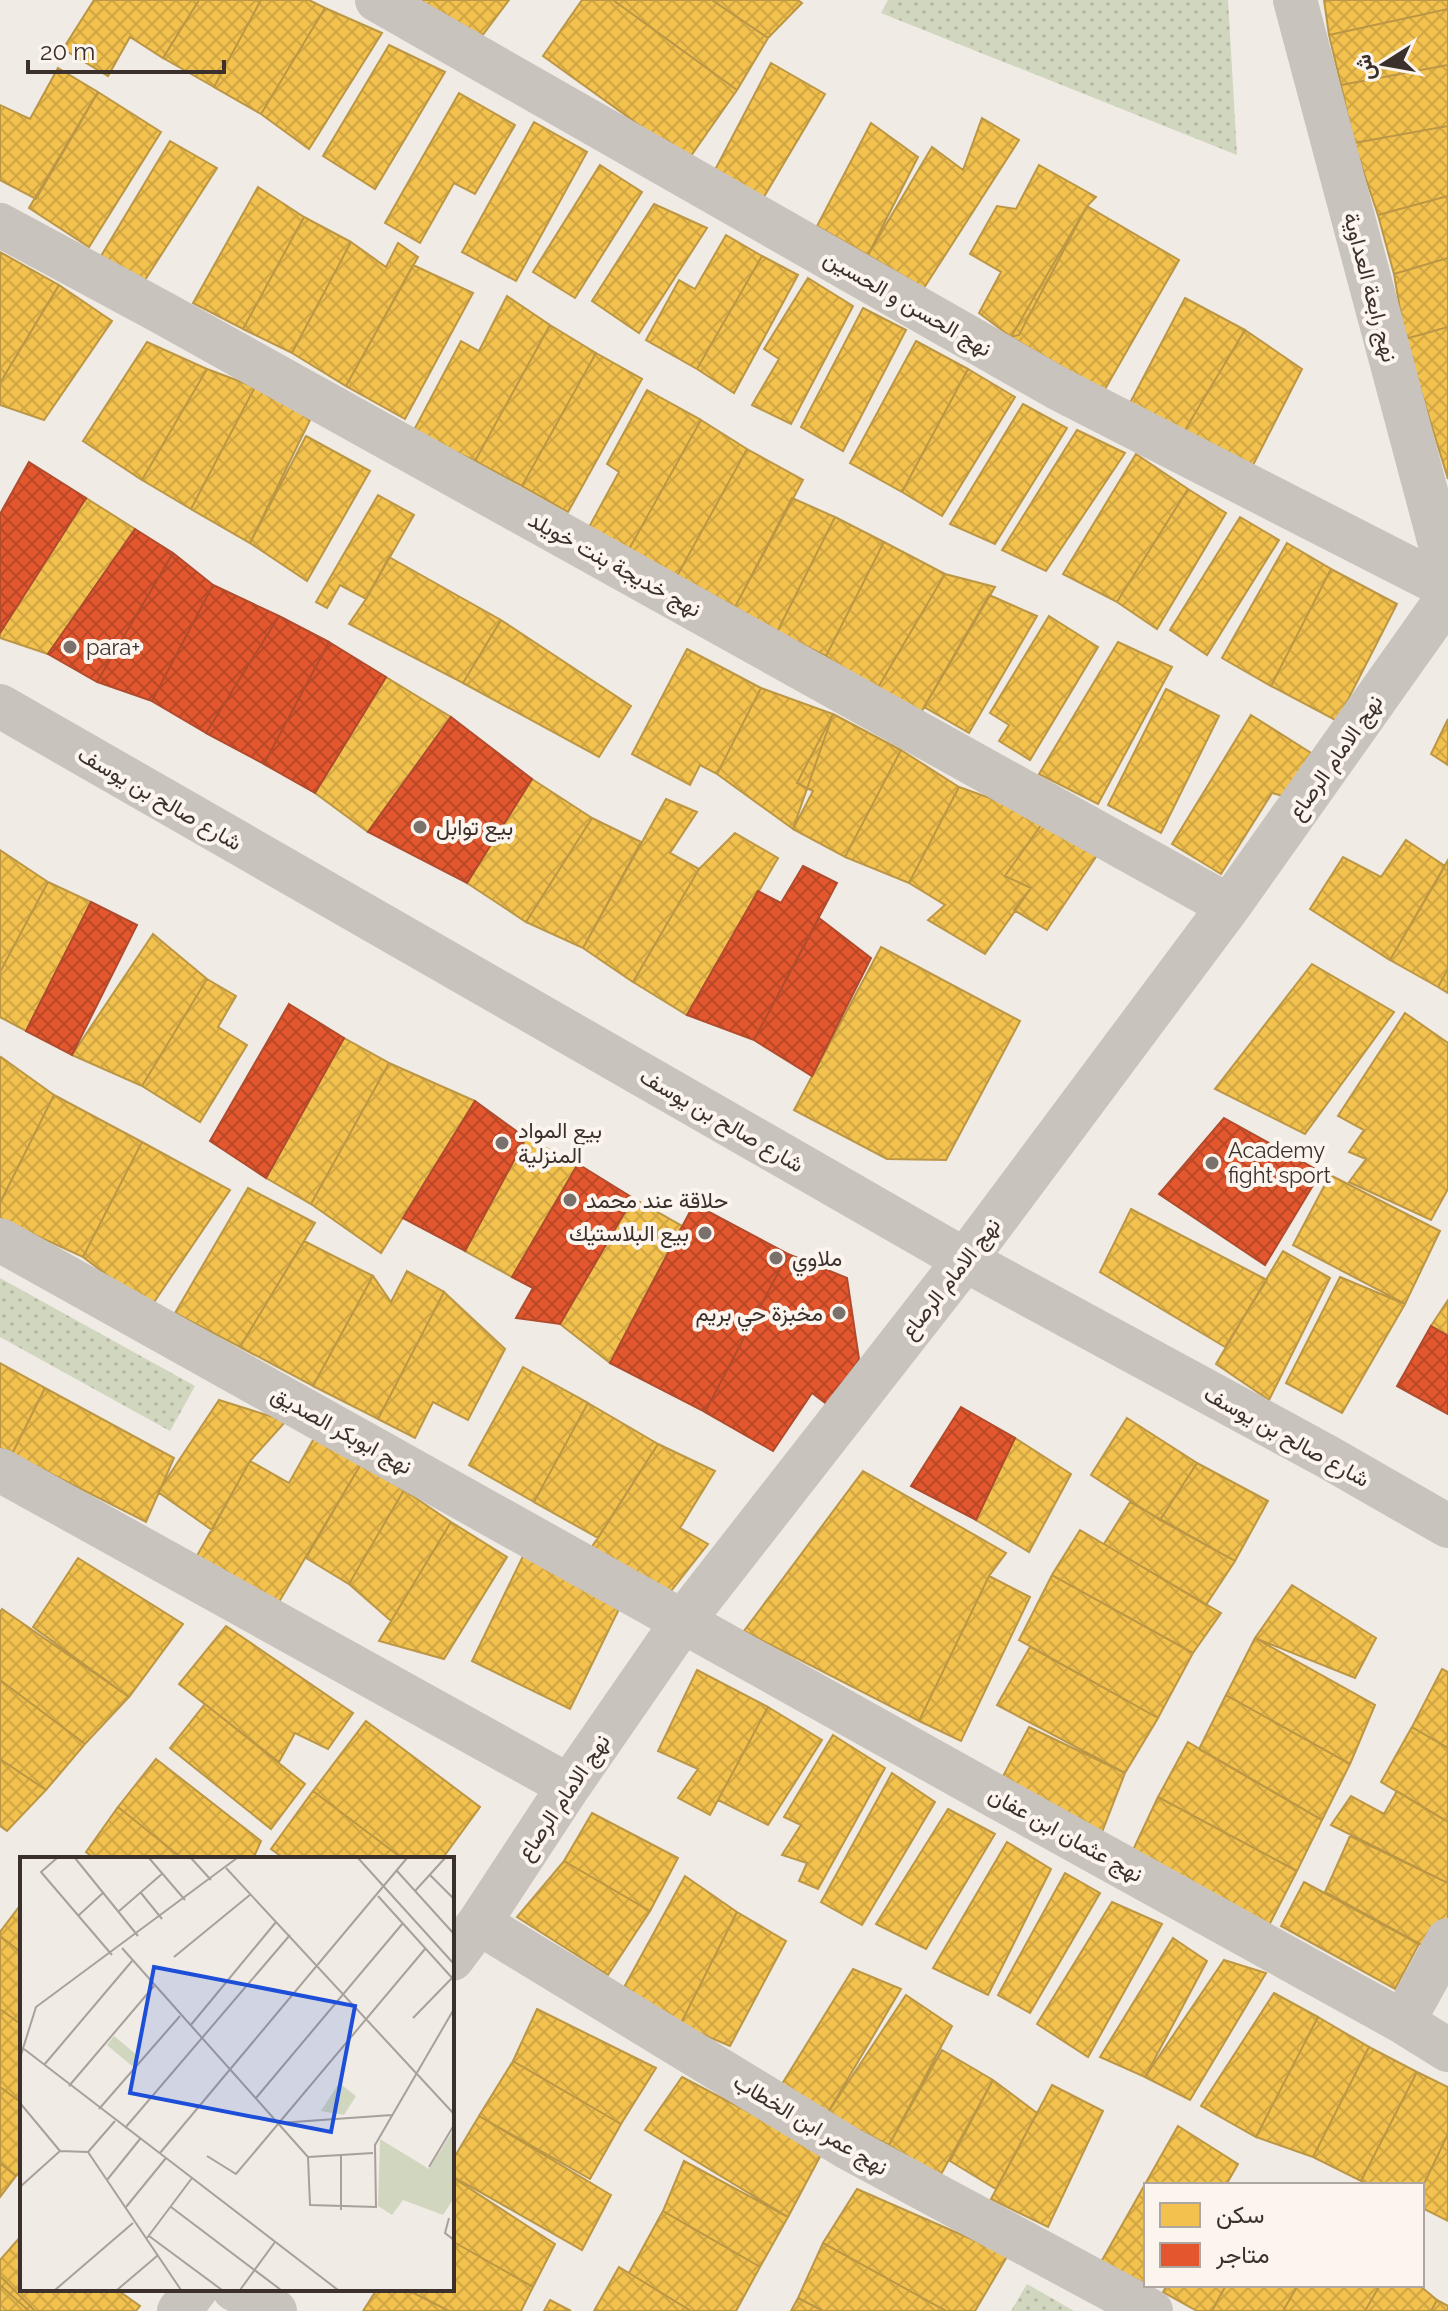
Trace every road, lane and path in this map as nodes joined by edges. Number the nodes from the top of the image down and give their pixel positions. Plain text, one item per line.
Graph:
1 (377, 0) edge
2 (1295, 0) edge
3 (0, 225) edge
4 (1448, 574) edge
5 (1448, 588) edge
6 (1448, 597) edge
7 (0, 706) edge
8 (1229, 906) junction
9 (0, 1240) edge
10 (965, 1260) junction
11 (0, 1470) edge
12 (1448, 1526) edge
13 (683, 1621) junction
14 (569, 1786) junction
15 (479, 1923) junction
16 (1448, 1940) edge
17 (454, 1956) edge
18 (1403, 2022) junction
19 (1448, 2050) edge
20 (194, 2291) edge
21 (238, 2291) edge
22 (179, 2311) edge
23 (275, 2311) edge
24 (1151, 2311) edge

1 - 5 street, نهج الحسن و الحسين
2 - 4 street, نهج رابعة العداوية
3 - 8 street, نهج خديجة بنت خويلد
6 - 8 street, نهج الامام الرصاع
7 - 10 street, شارع صالح بن يوسف
8 - 10 street, نهج الامام الرصاع
9 - 13 street, نهج ابوبكر الصديق
10 - 12 street, شارع صالح بن يوسف
10 - 13 street, نهج الامام الرصاع
11 - 14 street
13 - 14 street, نهج الامام الرصاع
13 - 18 street, نهج عثمان ابن عفان
14 - 15 street, نهج الامام الرصاع
15 - 17 street, نهج الامام الرصاع
15 - 24 street, نهج عمر ابن الخطاب
16 - 18 street
18 - 19 street, نهج عثمان ابن عفان
20 - 22 street
21 - 23 street

